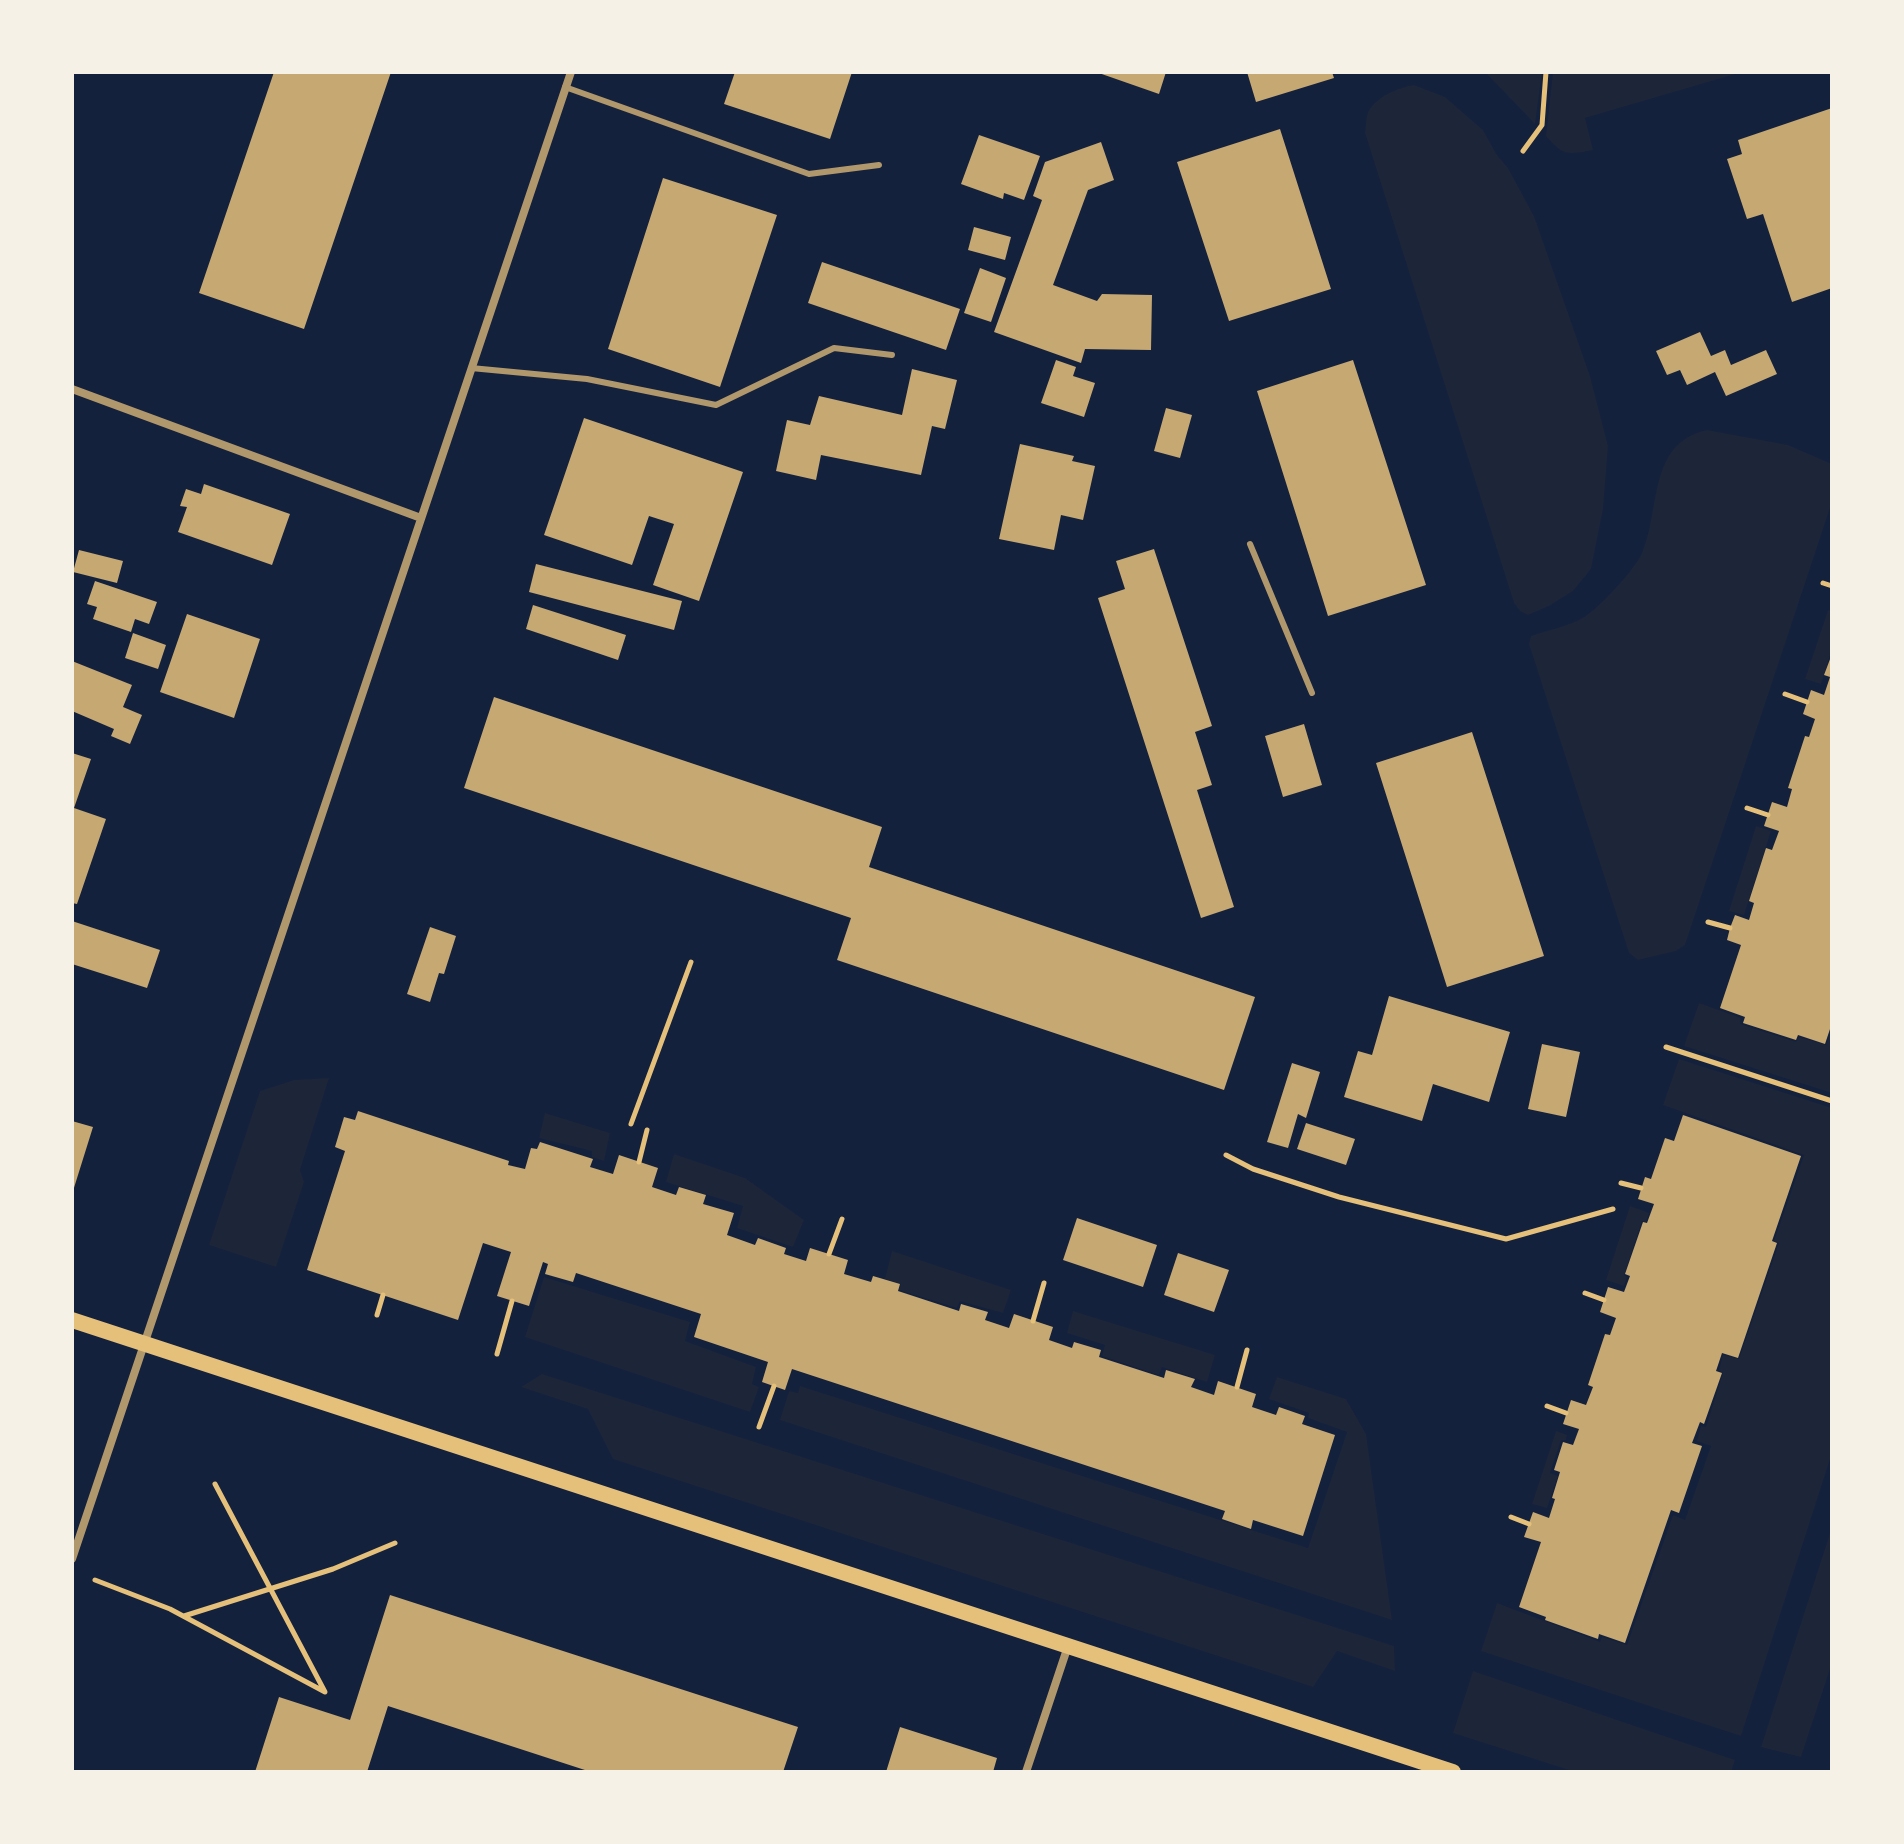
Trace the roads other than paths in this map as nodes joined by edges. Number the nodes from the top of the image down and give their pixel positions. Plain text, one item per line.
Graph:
1 (571, 72) edge
2 (565, 87) junction
3 (879, 165) dead end
4 (892, 355) dead end
5 (471, 368) junction
6 (72, 389) edge
7 (421, 518) junction
8 (1250, 544) dead end
9 (1312, 693) dead end
10 (72, 1320) edge
11 (143, 1344) junction
12 (72, 1559) edge
13 (1068, 1646) junction
14 (1026, 1772) edge
15 (1453, 1772) edge

1 - 2 street
2 - 3 lane
2 - 5 street
4 - 5 lane
5 - 7 street
6 - 7 street
7 - 11 street
8 - 9 lane
10 - 11 main road
11 - 12 street
11 - 13 main road
13 - 14 street
13 - 15 main road

